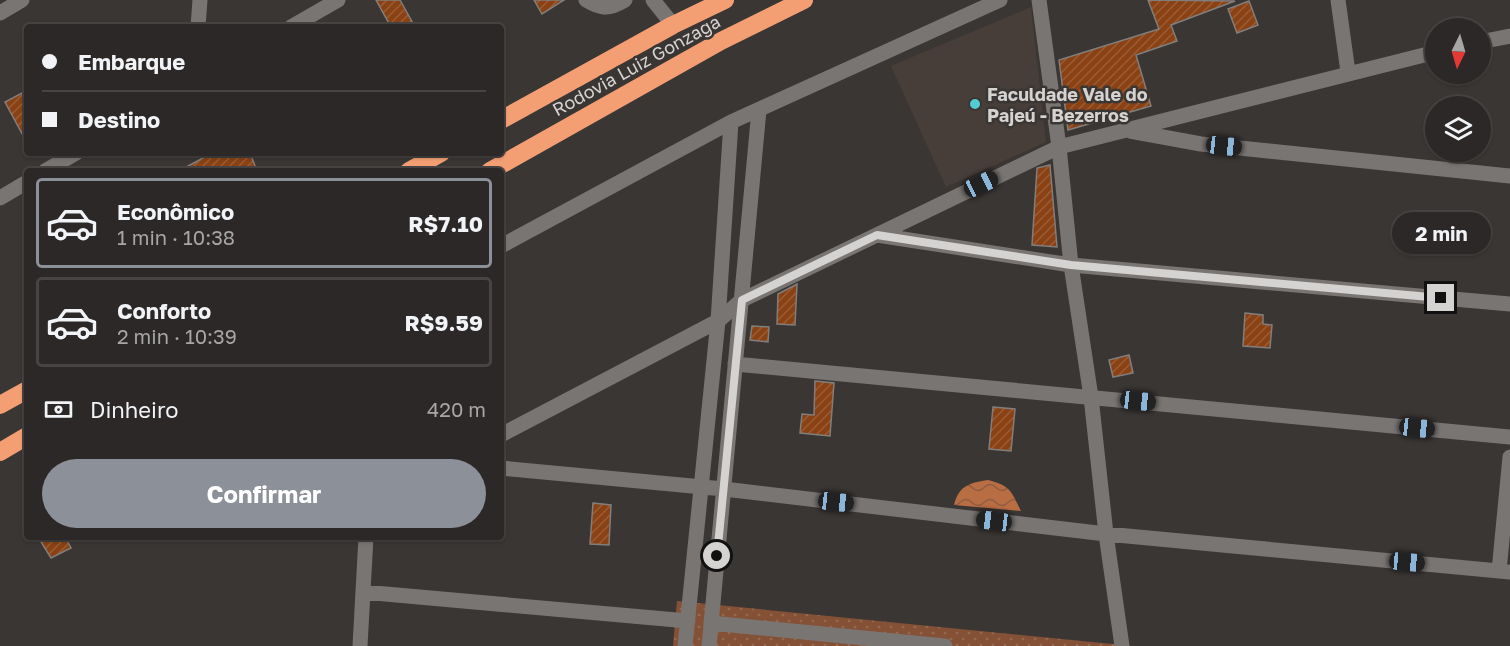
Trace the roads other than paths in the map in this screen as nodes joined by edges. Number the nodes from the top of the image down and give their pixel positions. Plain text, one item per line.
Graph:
1 (22, 0) edge
2 (200, 0) edge
3 (338, 0) edge
4 (586, 0) edge
5 (625, 0) edge
6 (653, 0) edge
7 (725, 0) edge
8 (804, 0) edge
9 (1000, 0) edge
10 (1039, 0) edge
11 (1338, 0) edge
12 (0, 13) edge
13 (198, 24) edge
14 (296, 24) edge
15 (673, 25) junction
16 (1510, 36) edge
17 (1491, 40) edge
18 (1425, 54) edge
19 (1348, 72) junction
20 (759, 110) junction
21 (504, 118) edge
22 (731, 122) junction
23 (1124, 130) junction
24 (1059, 147) junction
25 (71, 156) edge
26 (436, 156) edge
27 (50, 168) edge
28 (414, 168) edge
29 (494, 168) edge
30 (1510, 176) edge
31 (24, 184) edge
32 (0, 198) edge
33 (877, 235) junction
34 (504, 244) edge
35 (1071, 265) junction
36 (742, 300) junction
37 (1510, 304) edge
38 (718, 321) junction
39 (735, 364) junction
40 (24, 392) edge
41 (1091, 397) junction
42 (0, 405) edge
43 (504, 433) edge
44 (1510, 437) edge
45 (24, 438) edge
46 (0, 452) edge
47 (1510, 458) edge
48 (504, 468) edge
49 (701, 488) junction
50 (724, 489) junction
51 (1508, 495) edge
52 (1106, 534) junction
53 (366, 540) edge
54 (1505, 571) edge
55 (363, 592) junction
56 (688, 621) junction
57 (711, 623) junction
58 (360, 646) edge
59 (685, 646) edge
60 (709, 646) edge
61 (945, 646) edge
62 (1122, 646) edge

1 - 12 street
2 - 13 street
3 - 14 street
4 - 5 street
6 - 15 street
7 - 15 highway, Rodovia Luiz Gonzaga
8 - 29 highway, Rodovia Luiz Gonzaga
9 - 20 street
10 - 24 street
11 - 19 street
15 - 21 highway, Rodovia Luiz Gonzaga
16 - 17 street
18 - 19 street
19 - 23 street
20 - 22 street
20 - 36 street
22 - 34 street
22 - 38 street
23 - 24 street
23 - 30 street
24 - 33 street
24 - 35 street
25 - 27 street
26 - 28 highway
31 - 32 street
33 - 35 street
33 - 36 street
35 - 37 street
35 - 41 street
36 - 38 street
36 - 39 street
38 - 43 street
38 - 49 street
39 - 41 street
39 - 50 street
40 - 42 highway
41 - 44 street
41 - 52 street
45 - 46 highway
47 - 51 street
48 - 49 street
49 - 50 street
49 - 56 street
50 - 52 street
50 - 57 street
51 - 54 street
52 - 54 street
52 - 62 street
53 - 55 street
55 - 56 street
55 - 58 street
56 - 59 street
57 - 60 street
57 - 61 street

